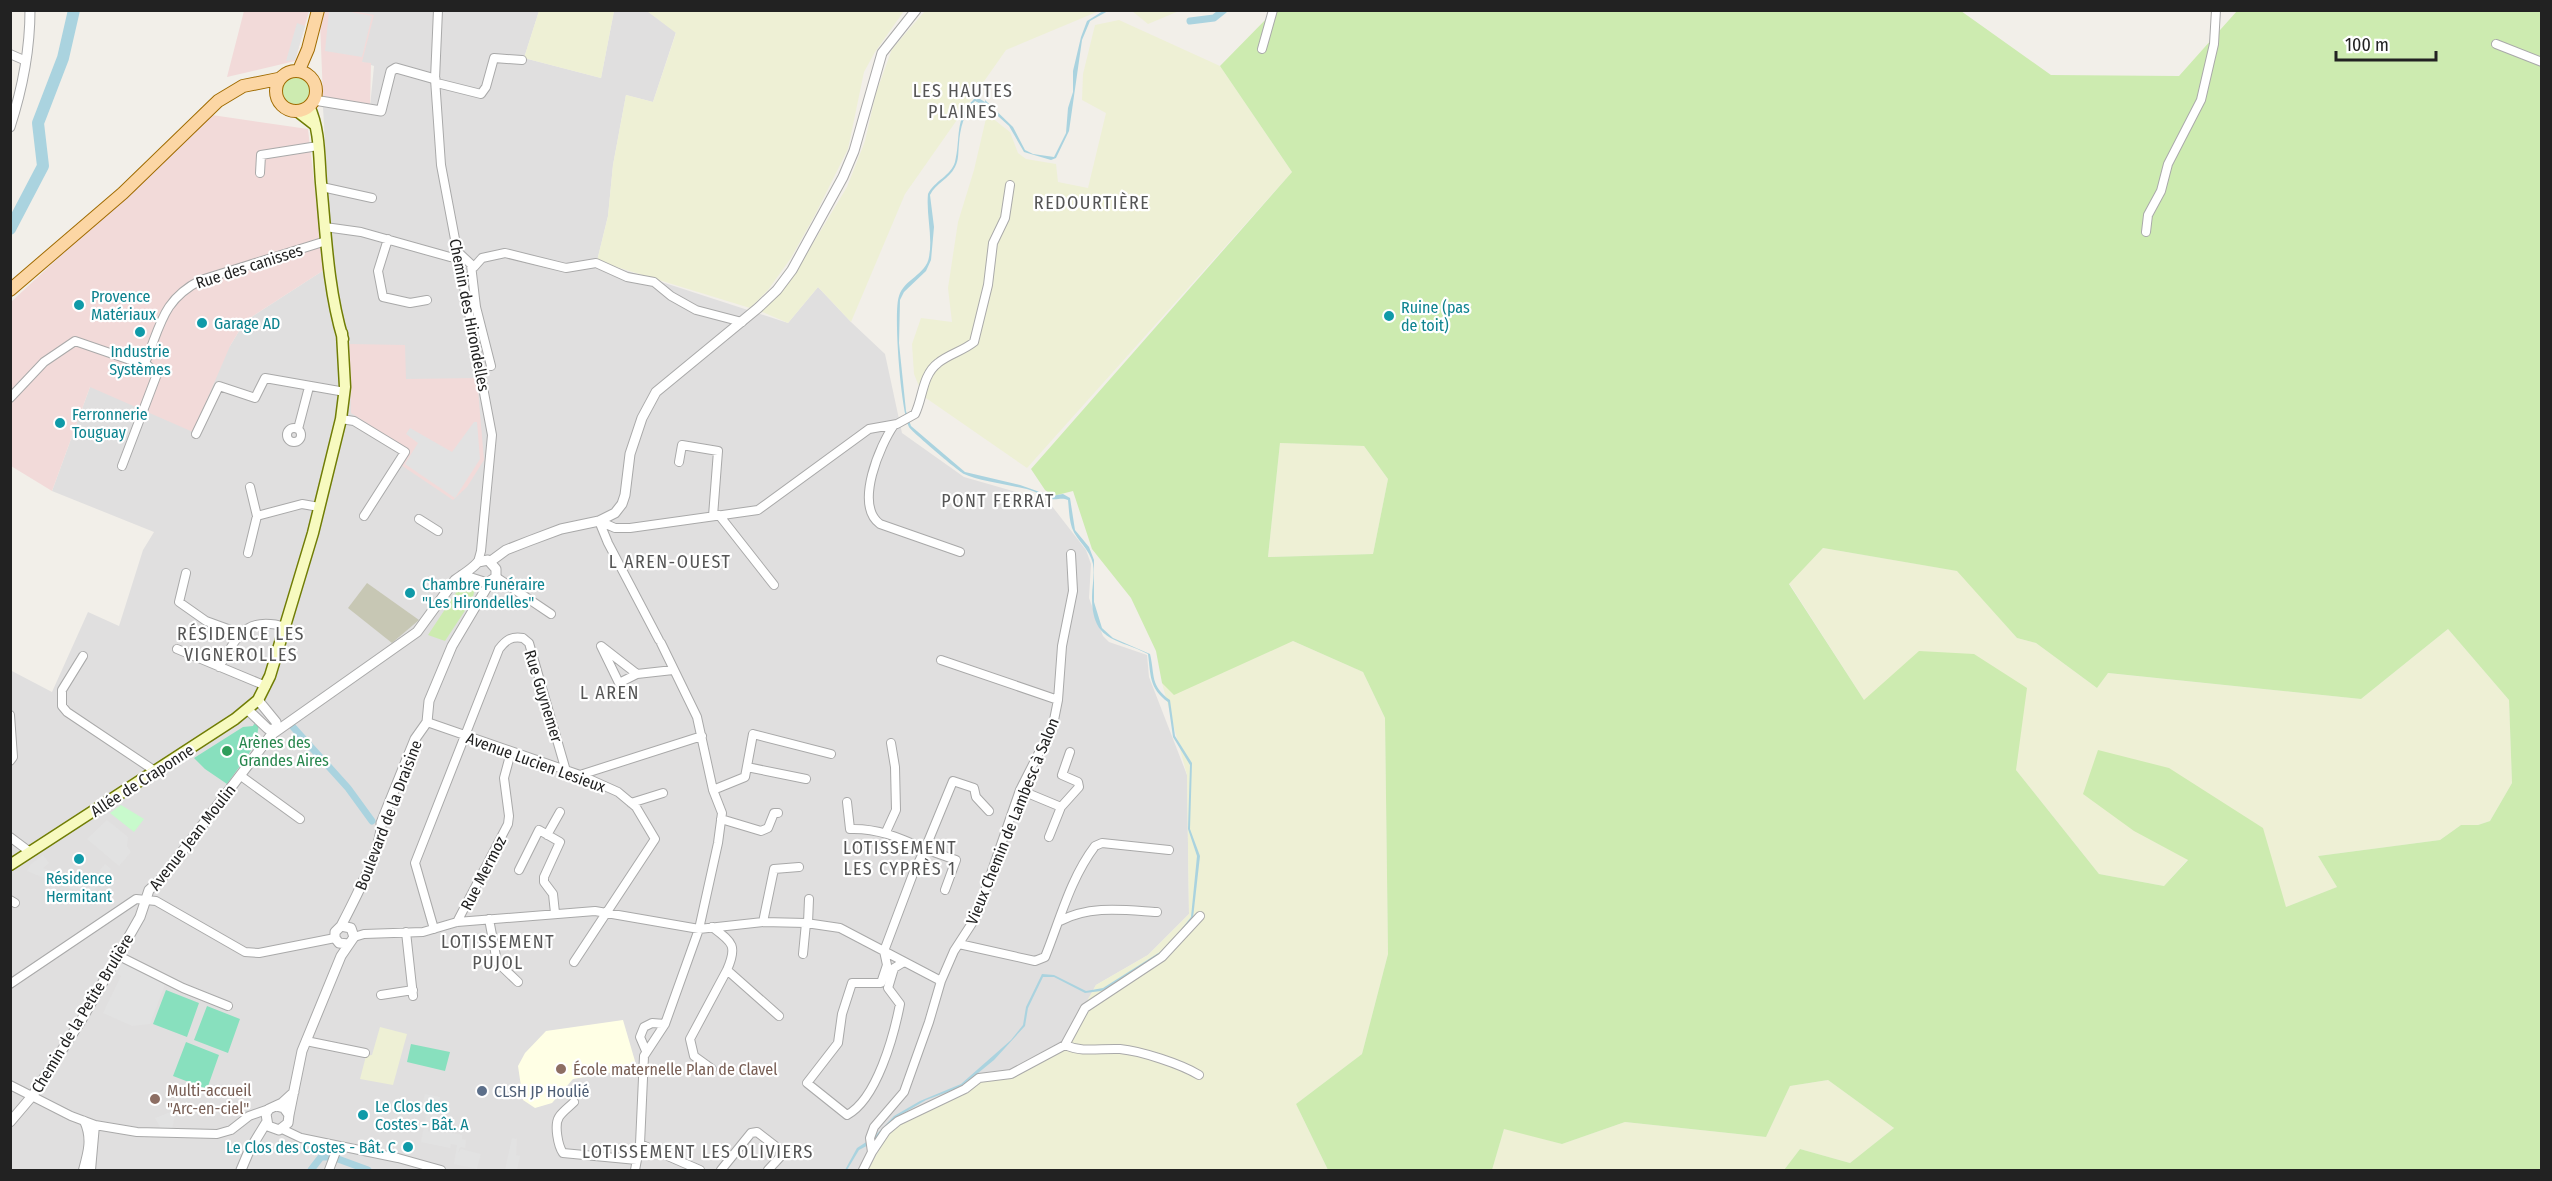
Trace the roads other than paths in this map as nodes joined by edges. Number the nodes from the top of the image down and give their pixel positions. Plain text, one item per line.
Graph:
1 (30, 10) edge
2 (318, 10) edge
3 (438, 10) edge
4 (916, 10) edge
5 (1273, 10) edge
6 (2216, 10) edge
7 (2496, 44) dead end
8 (1262, 49) dead end
9 (10, 54) edge
10 (522, 60) dead end
11 (26, 61) junction
12 (2541, 62) edge
13 (304, 73) junction
14 (436, 81) junction
15 (277, 85) junction
16 (312, 103) junction
17 (297, 111) junction
18 (315, 125) junction
19 (10, 128) edge
20 (318, 146) junction
21 (260, 173) dead end
22 (1010, 185) dead end
23 (322, 187) junction
24 (372, 198) dead end
25 (325, 227) junction
26 (2146, 232) dead end
27 (387, 239) junction
28 (326, 241) junction
29 (459, 255) junction
30 (471, 265) junction
31 (10, 290) edge
32 (427, 300) dead end
33 (742, 322) junction
34 (342, 333) junction
35 (145, 363) junction
36 (491, 366) dead end
37 (309, 387) junction
38 (345, 392) junction
39 (10, 398) edge
40 (343, 419) junction
41 (894, 425) junction
42 (298, 429) dead end
43 (196, 434) dead end
44 (679, 462) dead end
45 (122, 466) dead end
46 (250, 487) dead end
47 (320, 507) junction
48 (257, 516) junction
49 (364, 516) dead end
50 (716, 516) junction
51 (419, 519) dead end
52 (599, 521) junction
53 (438, 531) dead end
54 (960, 552) dead end
55 (248, 553) dead end
56 (1071, 554) dead end
57 (186, 573) dead end
58 (485, 573) junction
59 (774, 585) dead end
60 (551, 614) dead end
61 (286, 627) junction
62 (239, 633) junction
63 (177, 649) dead end
64 (83, 656) dead end
65 (941, 660) dead end
66 (219, 667) junction
67 (673, 670) junction
68 (637, 674) junction
69 (266, 686) junction
70 (258, 700) junction
71 (1058, 700) junction
72 (248, 710) junction
73 (10, 716) edge
74 (427, 722) junction
75 (277, 730) junction
76 (465, 736) junction
77 (702, 736) junction
78 (891, 743) dead end
79 (1070, 752) dead end
80 (511, 753) junction
81 (831, 754) dead end
82 (10, 761) edge
83 (747, 767) junction
84 (155, 771) junction
85 (566, 771) junction
86 (580, 775) junction
87 (241, 776) junction
88 (806, 779) dead end
89 (712, 789) junction
90 (1020, 790) junction
91 (663, 793) dead end
92 (847, 802) dead end
93 (631, 803) junction
94 (1061, 807) junction
95 (989, 811) dead end
96 (560, 812) dead end
97 (778, 813) dead end
98 (300, 819) dead end
99 (721, 819) junction
100 (886, 832) junction
101 (547, 835) junction
102 (10, 837) edge
103 (1048, 837) dead end
104 (926, 849) junction
105 (1169, 850) dead end
106 (30, 852) junction
107 (10, 865) edge
108 (799, 867) dead end
109 (519, 870) dead end
110 (945, 890) dead end
111 (145, 898) junction
112 (809, 899) dead end
113 (605, 912) junction
114 (1157, 912) dead end
115 (555, 913) junction
116 (1200, 916) dead end
117 (489, 919) junction
118 (763, 921) junction
119 (1060, 921) junction
120 (457, 922) junction
121 (807, 923) junction
122 (712, 927) junction
123 (699, 928) junction
124 (434, 929) junction
125 (406, 932) junction
126 (345, 935) junction
127 (959, 944) junction
128 (884, 951) junction
129 (803, 954) dead end
130 (119, 956) junction
131 (574, 962) dead end
132 (904, 962) junction
133 (727, 970) junction
134 (941, 981) junction
135 (518, 982) dead end
136 (10, 984) edge
137 (885, 986) junction
138 (381, 995) dead end
139 (228, 1006) dead end
140 (779, 1016) dead end
141 (665, 1024) junction
142 (306, 1041) junction
143 (1065, 1045) junction
144 (646, 1051) junction
145 (366, 1053) dead end
146 (712, 1069) dead end
147 (1199, 1075) dead end
148 (10, 1085) edge
149 (294, 1092) junction
150 (33, 1095) junction
151 (574, 1102) dead end
152 (272, 1108) junction
153 (289, 1117) junction
154 (84, 1120) junction
155 (10, 1122) edge
156 (239, 1124) junction
157 (268, 1124) junction
158 (95, 1125) junction
159 (282, 1129) junction
160 (295, 1133) junction
161 (640, 1144) junction
162 (338, 1146) junction
163 (872, 1149) junction
164 (637, 1160) junction
165 (83, 1170) edge
166 (91, 1170) edge
167 (241, 1170) edge
168 (329, 1170) edge
169 (441, 1170) edge
170 (635, 1170) edge
171 (700, 1170) edge
172 (721, 1170) edge
173 (768, 1170) edge
174 (863, 1170) edge

1 - 11 street
2 - 13 main road
3 - 14 street, Chemin des Hirondelles
4 - 33 street
5 - 8 street
6 - 26 street
7 - 12 street
9 - 11 street
10 - 14 street
11 - 19 street
13 - 15 main road
13 - 16 main road
14 - 16 street
14 - 29 street, Chemin des Hirondelles
15 - 17 main road
15 - 31 main road
16 - 17 main road
16 - 18 main road
17 - 18 main road
18 - 20 main road
20 - 21 street
20 - 23 main road
22 - 41 street
23 - 24 street
23 - 25 main road
25 - 27 street
25 - 28 main road
27 - 29 street
27 - 32 street
28 - 34 main road
28 - 35 street, Rue des canisses
29 - 30 street
29 - 58 street, Chemin des Hirondelles
30 - 33 street
30 - 36 street
33 - 52 street
34 - 38 main road
34 - 40 main road
35 - 39 street
35 - 45 street
37 - 38 street
37 - 42 street
37 - 43 street
38 - 40 main road
40 - 47 main road, Allée de Craponne
40 - 49 street
41 - 50 street
41 - 54 street
44 - 50 street
46 - 48 street
47 - 48 street
47 - 61 main road, Allée de Craponne
48 - 55 street
50 - 52 street
50 - 59 street
51 - 53 street
52 - 58 street
52 - 67 street
56 - 71 street, Vieux Chemin de Lambesc à Salon
57 - 62 street
58 - 60 street, Chemin des Hirondelles
58 - 74 street, Boulevard de la Draisine
58 - 75 street, Avenue Jean Moulin
61 - 62 street
61 - 69 main road, Allée de Craponne
62 - 66 street
63 - 66 street
64 - 84 street
65 - 71 street
66 - 69 street
67 - 68 street
67 - 77 street
68 - 68 street
69 - 70 main road, Allée de Craponne
70 - 72 main road, Allée de Craponne
70 - 75 street
71 - 90 street, Vieux Chemin de Lambesc à Salon
72 - 75 street
72 - 84 main road, Allée de Craponne
73 - 82 street
74 - 76 street, Avenue Lucien Lesieux
74 - 126 street, Boulevard de la Draisine
75 - 87 street, Avenue Jean Moulin
76 - 80 street, Avenue Lucien Lesieux
76 - 85 street, Rue Guynemer
76 - 124 street
77 - 86 street
77 - 89 street
78 - 100 street
79 - 94 street
80 - 85 street, Avenue Lucien Lesieux
80 - 120 street, Rue Mermoz
81 - 83 street
83 - 88 street
83 - 89 street
84 - 106 main road, Allée de Craponne
85 - 86 street, Avenue Lucien Lesieux
86 - 93 street, Avenue Lucien Lesieux
87 - 98 street
87 - 111 street, Avenue Jean Moulin
89 - 99 street
90 - 94 street
90 - 127 street, Vieux Chemin de Lambesc à Salon
91 - 93 street
92 - 100 street
93 - 113 street, Avenue Lucien Lesieux
94 - 103 street
95 - 104 street
96 - 101 street
97 - 99 street
99 - 123 street
100 - 104 street
101 - 109 street
101 - 115 street
102 - 106 street
104 - 110 street
104 - 128 street
105 - 119 street
106 - 107 main road, Allée de Craponne
108 - 118 street
111 - 126 street
111 - 130 street, Chemin de la Petite Brulière
111 - 136 street, Avenue Jean Moulin
112 - 121 street
113 - 115 street
113 - 123 street
113 - 131 street, Avenue Lucien Lesieux
114 - 119 street
115 - 117 street
116 - 143 street
117 - 120 street
117 - 135 street
118 - 121 street
118 - 122 street
119 - 127 street
120 - 124 street
121 - 128 street
121 - 129 street
122 - 123 street
122 - 133 street
123 - 141 street
124 - 125 street
125 - 126 street
125 - 138 street
126 - 142 street, Boulevard de la Draisine
127 - 134 street, Vieux Chemin de Lambesc à Salon
128 - 132 street
128 - 137 street
130 - 139 street
130 - 150 street, Chemin de la Petite Brulière
132 - 134 street
132 - 137 street
133 - 140 street
133 - 146 street
134 - 163 street, Vieux Chemin de Lambesc à Salon
137 - 137 street
141 - 144 street
141 - 144 street
142 - 145 street
142 - 149 street, Boulevard de la Draisine
143 - 147 street
143 - 163 street
144 - 161 street
148 - 150 street
149 - 152 street
149 - 153 street, Boulevard de la Draisine
150 - 154 street
150 - 155 street, Chemin de la Petite Brulière
151 - 164 street
152 - 153 street
152 - 156 street
152 - 157 street
153 - 159 street
153 - 160 street
154 - 158 street
154 - 165 street
156 - 157 street
156 - 158 street
157 - 159 street
157 - 167 street
158 - 166 street
159 - 160 street
160 - 162 street
161 - 164 street
161 - 171 street
162 - 168 street
162 - 169 street
163 - 174 street
164 - 170 street
172 - 173 street

